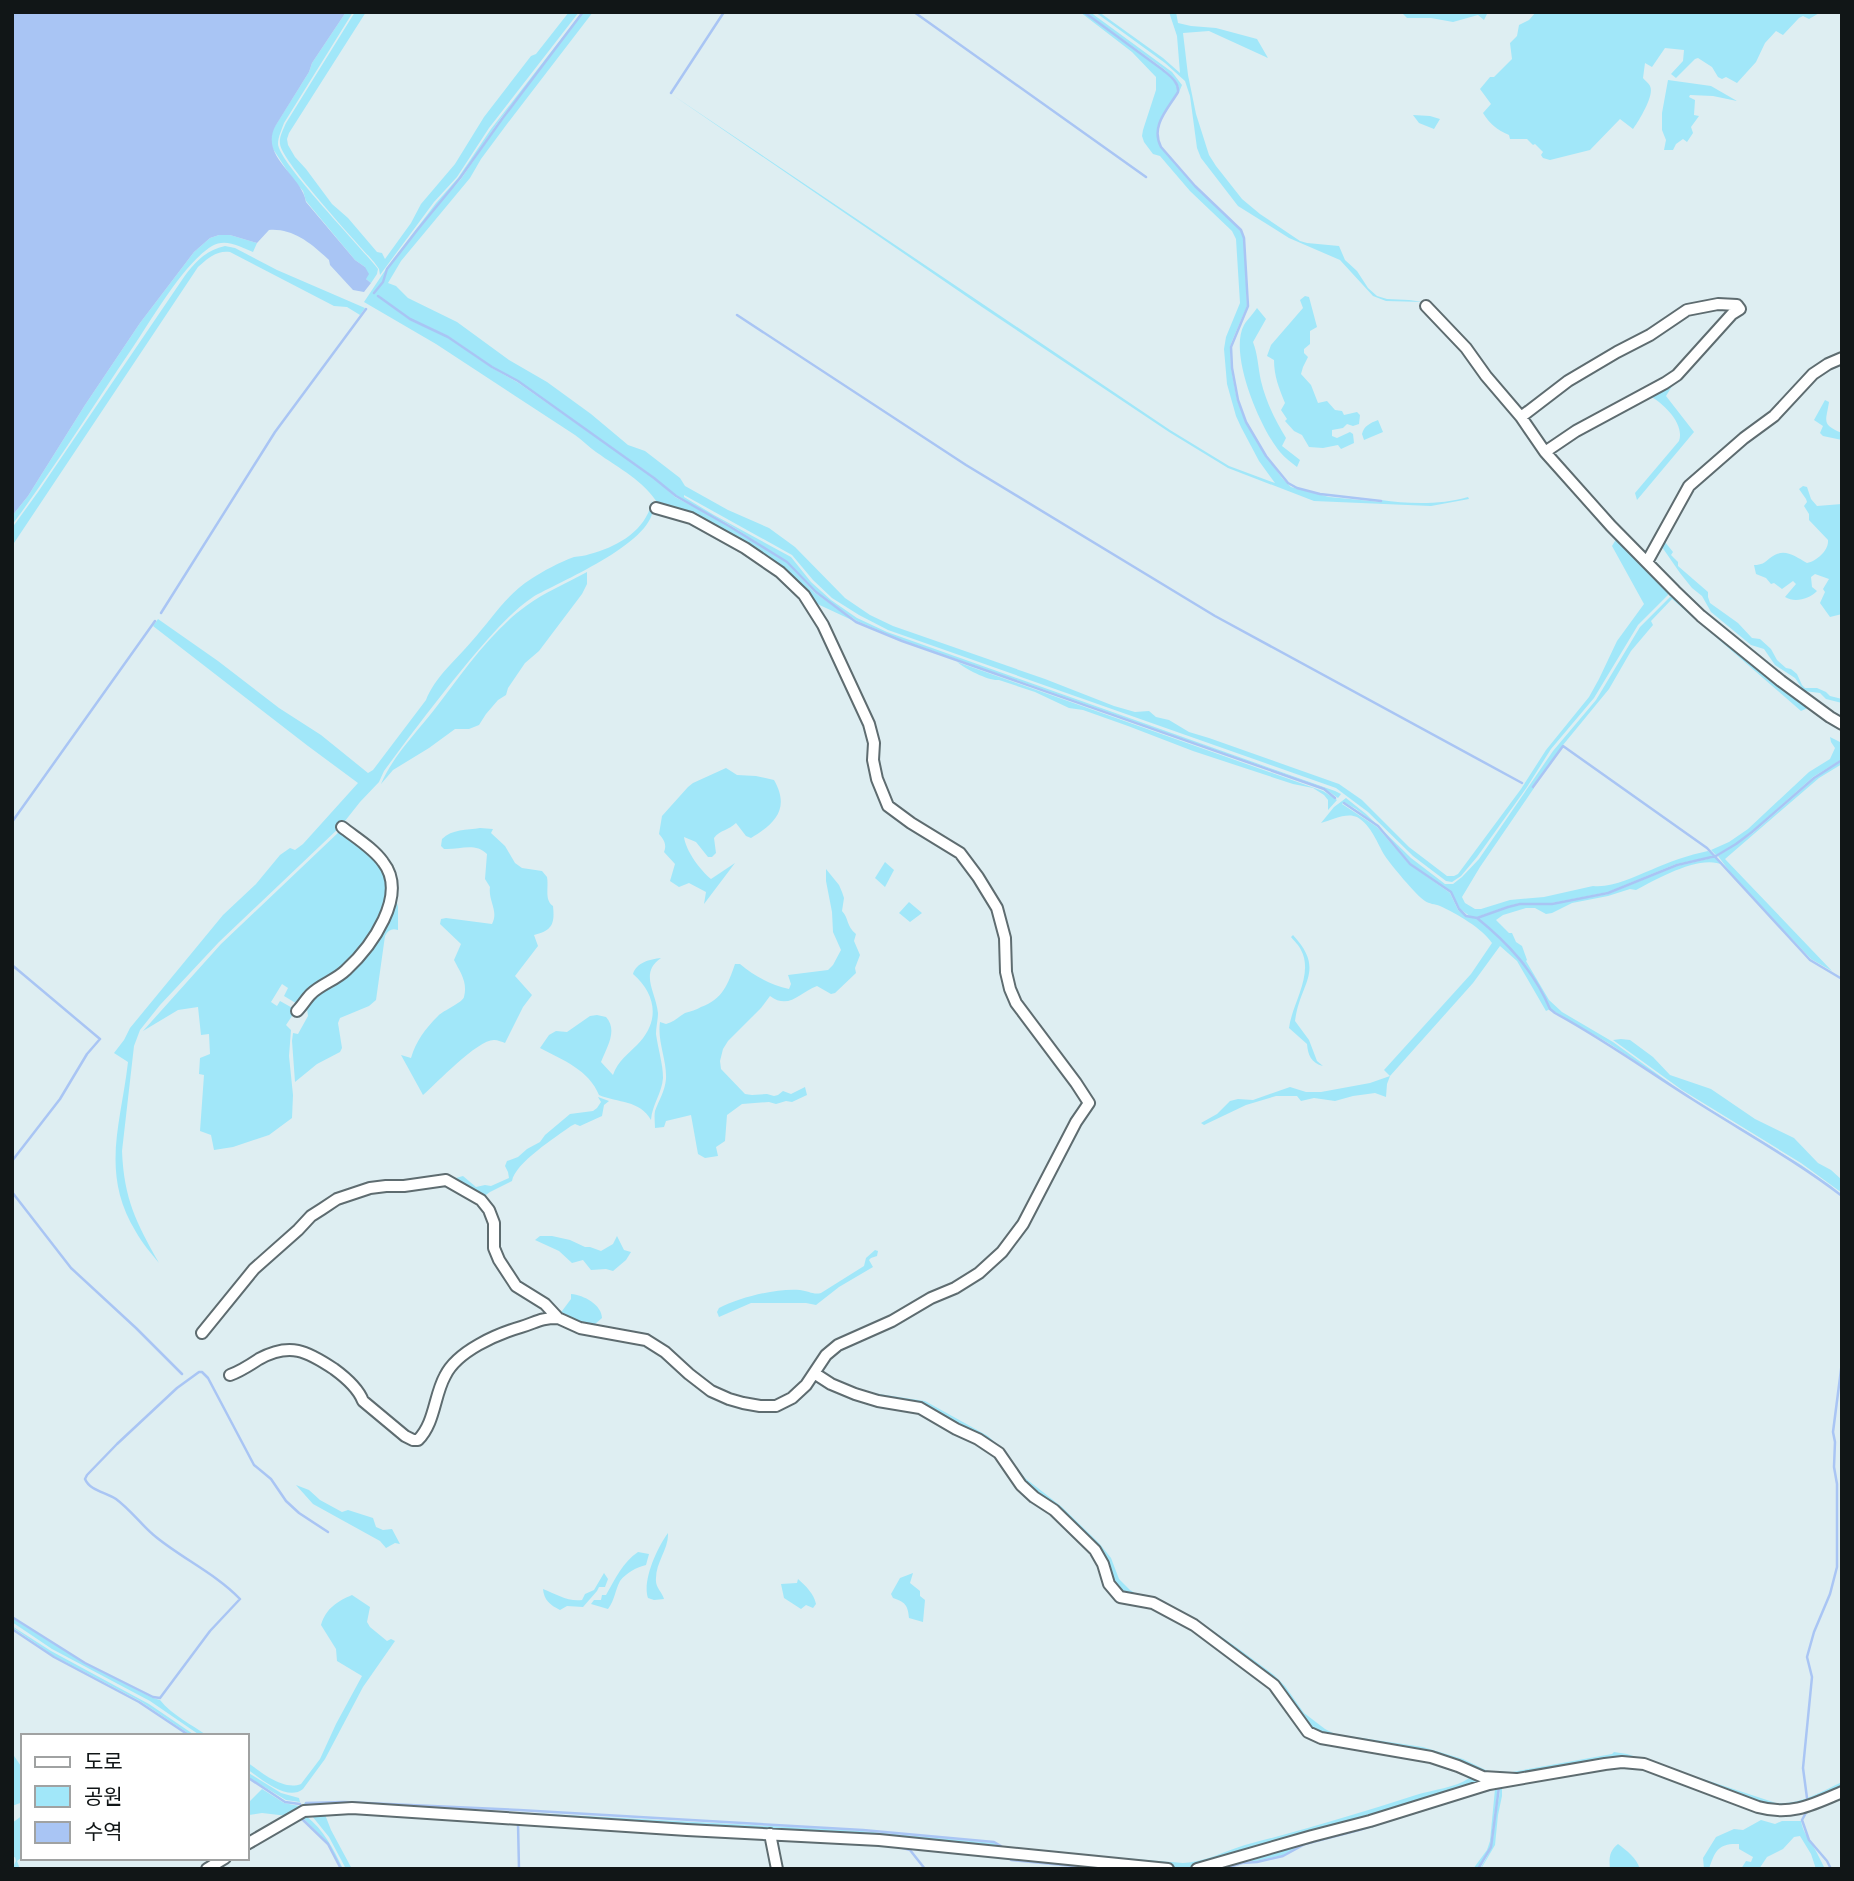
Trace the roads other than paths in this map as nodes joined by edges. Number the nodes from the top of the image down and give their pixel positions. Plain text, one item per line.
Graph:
1 (1426, 306) dead end
2 (1842, 358) edge
3 (1521, 417) junction
4 (1545, 452) junction
5 (656, 508) dead end
6 (1647, 562) junction
7 (1842, 723) edge
8 (342, 827) dead end
9 (297, 1011) dead end
10 (558, 1318) junction
11 (202, 1333) dead end
12 (814, 1373) junction
13 (230, 1375) dead end
14 (1516, 1779) junction
15 (1842, 1792) edge
16 (770, 1834) junction
17 (248, 1843) edge
18 (777, 1869) edge
19 (1168, 1869) edge
20 (1197, 1869) edge

1 - 3 street
2 - 6 street
3 - 4 street
3 - 4 street
4 - 6 street
5 - 12 street
6 - 7 street
8 - 9 street
10 - 11 street
10 - 12 street
10 - 13 street
12 - 14 street
14 - 15 street
14 - 20 street
16 - 17 street
16 - 18 street
16 - 19 street

